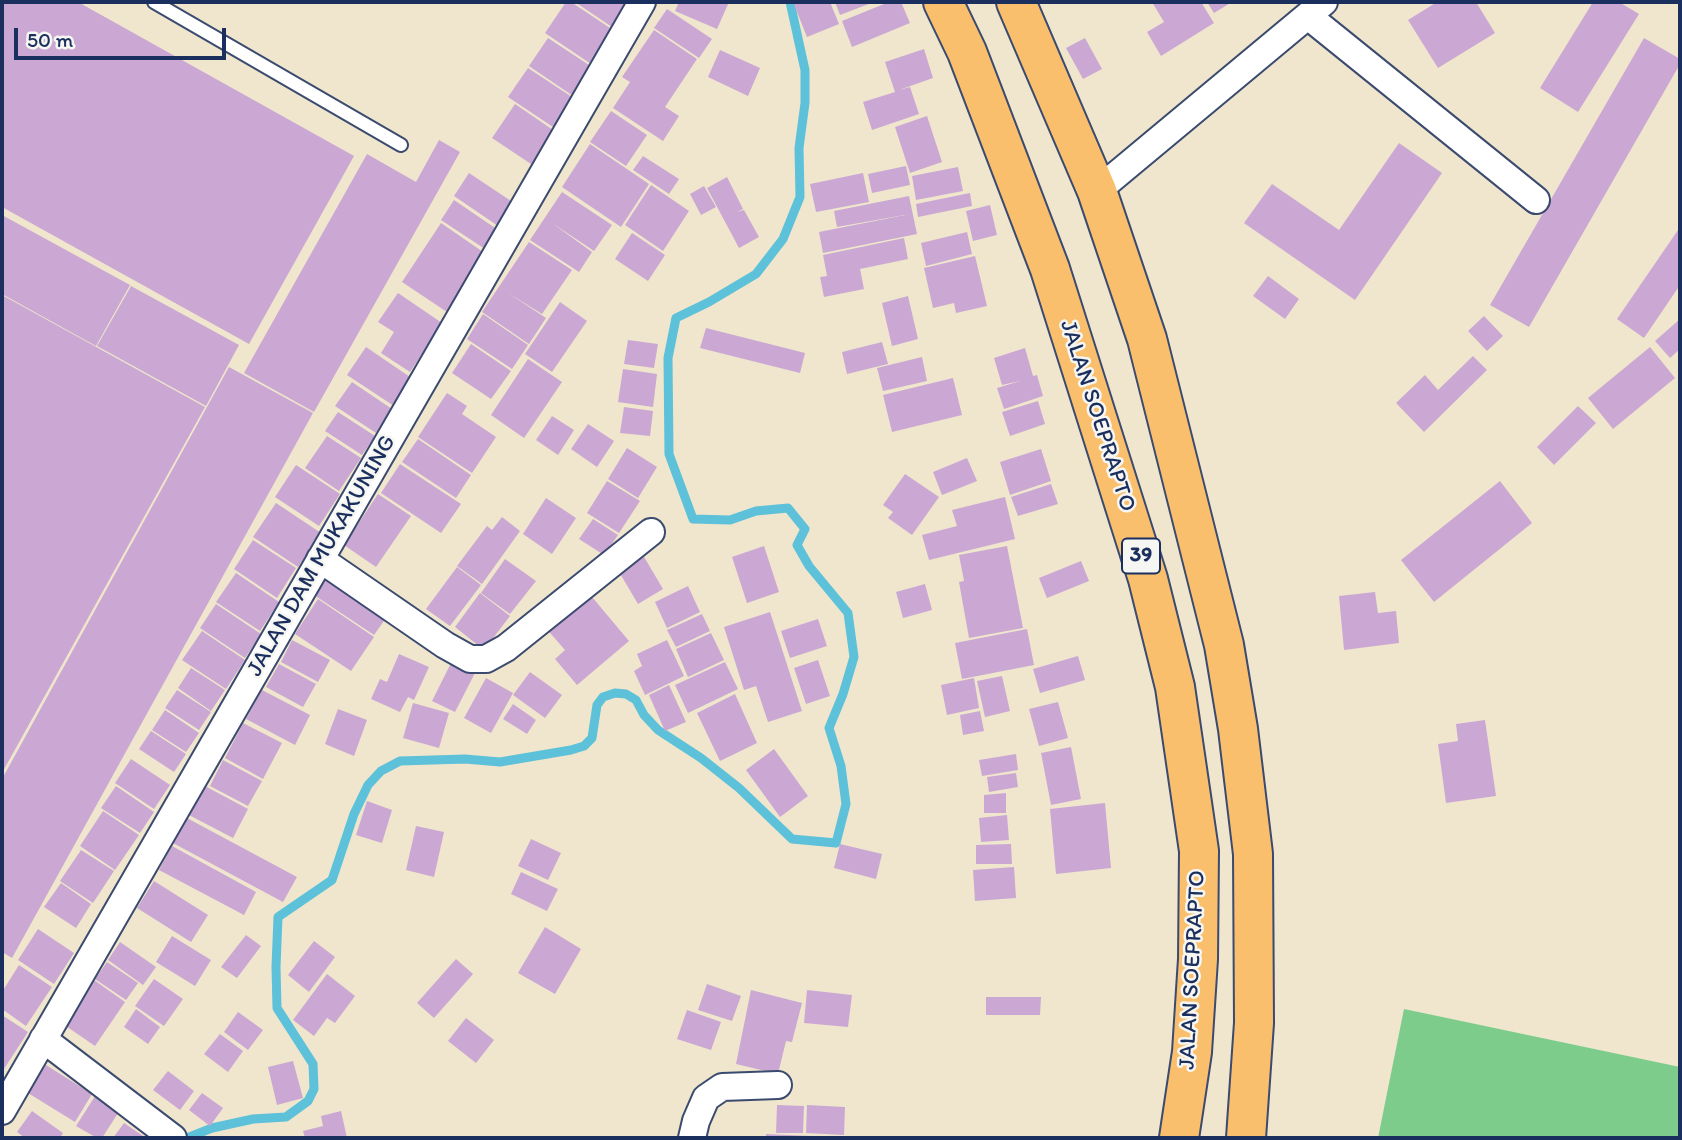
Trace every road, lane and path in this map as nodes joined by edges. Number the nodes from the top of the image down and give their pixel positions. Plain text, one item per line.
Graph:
1 (154, 2) edge
2 (642, 2) edge
3 (943, 2) edge
4 (1016, 2) edge
5 (1316, 9) edge
6 (401, 145) dead end
7 (1097, 191) junction
8 (1536, 200) dead end
9 (651, 532) dead end
10 (320, 559) junction
11 (43, 1038) junction
12 (778, 1085) dead end
13 (2, 1111) edge
14 (172, 1138) edge
15 (692, 1138) edge
16 (1179, 1138) edge
17 (1246, 1138) edge

1 - 6 lane
2 - 10 street, JALAN DAM MUKAKUNING
3 - 16 highway, JALAN SOEPRAPTO / 39
4 - 7 highway
5 - 7 street
5 - 8 street
7 - 17 highway
9 - 10 street
10 - 11 street, JALAN DAM MUKAKUNING
11 - 13 street, JALAN DAM MUKAKUNING
11 - 14 street
12 - 15 street

